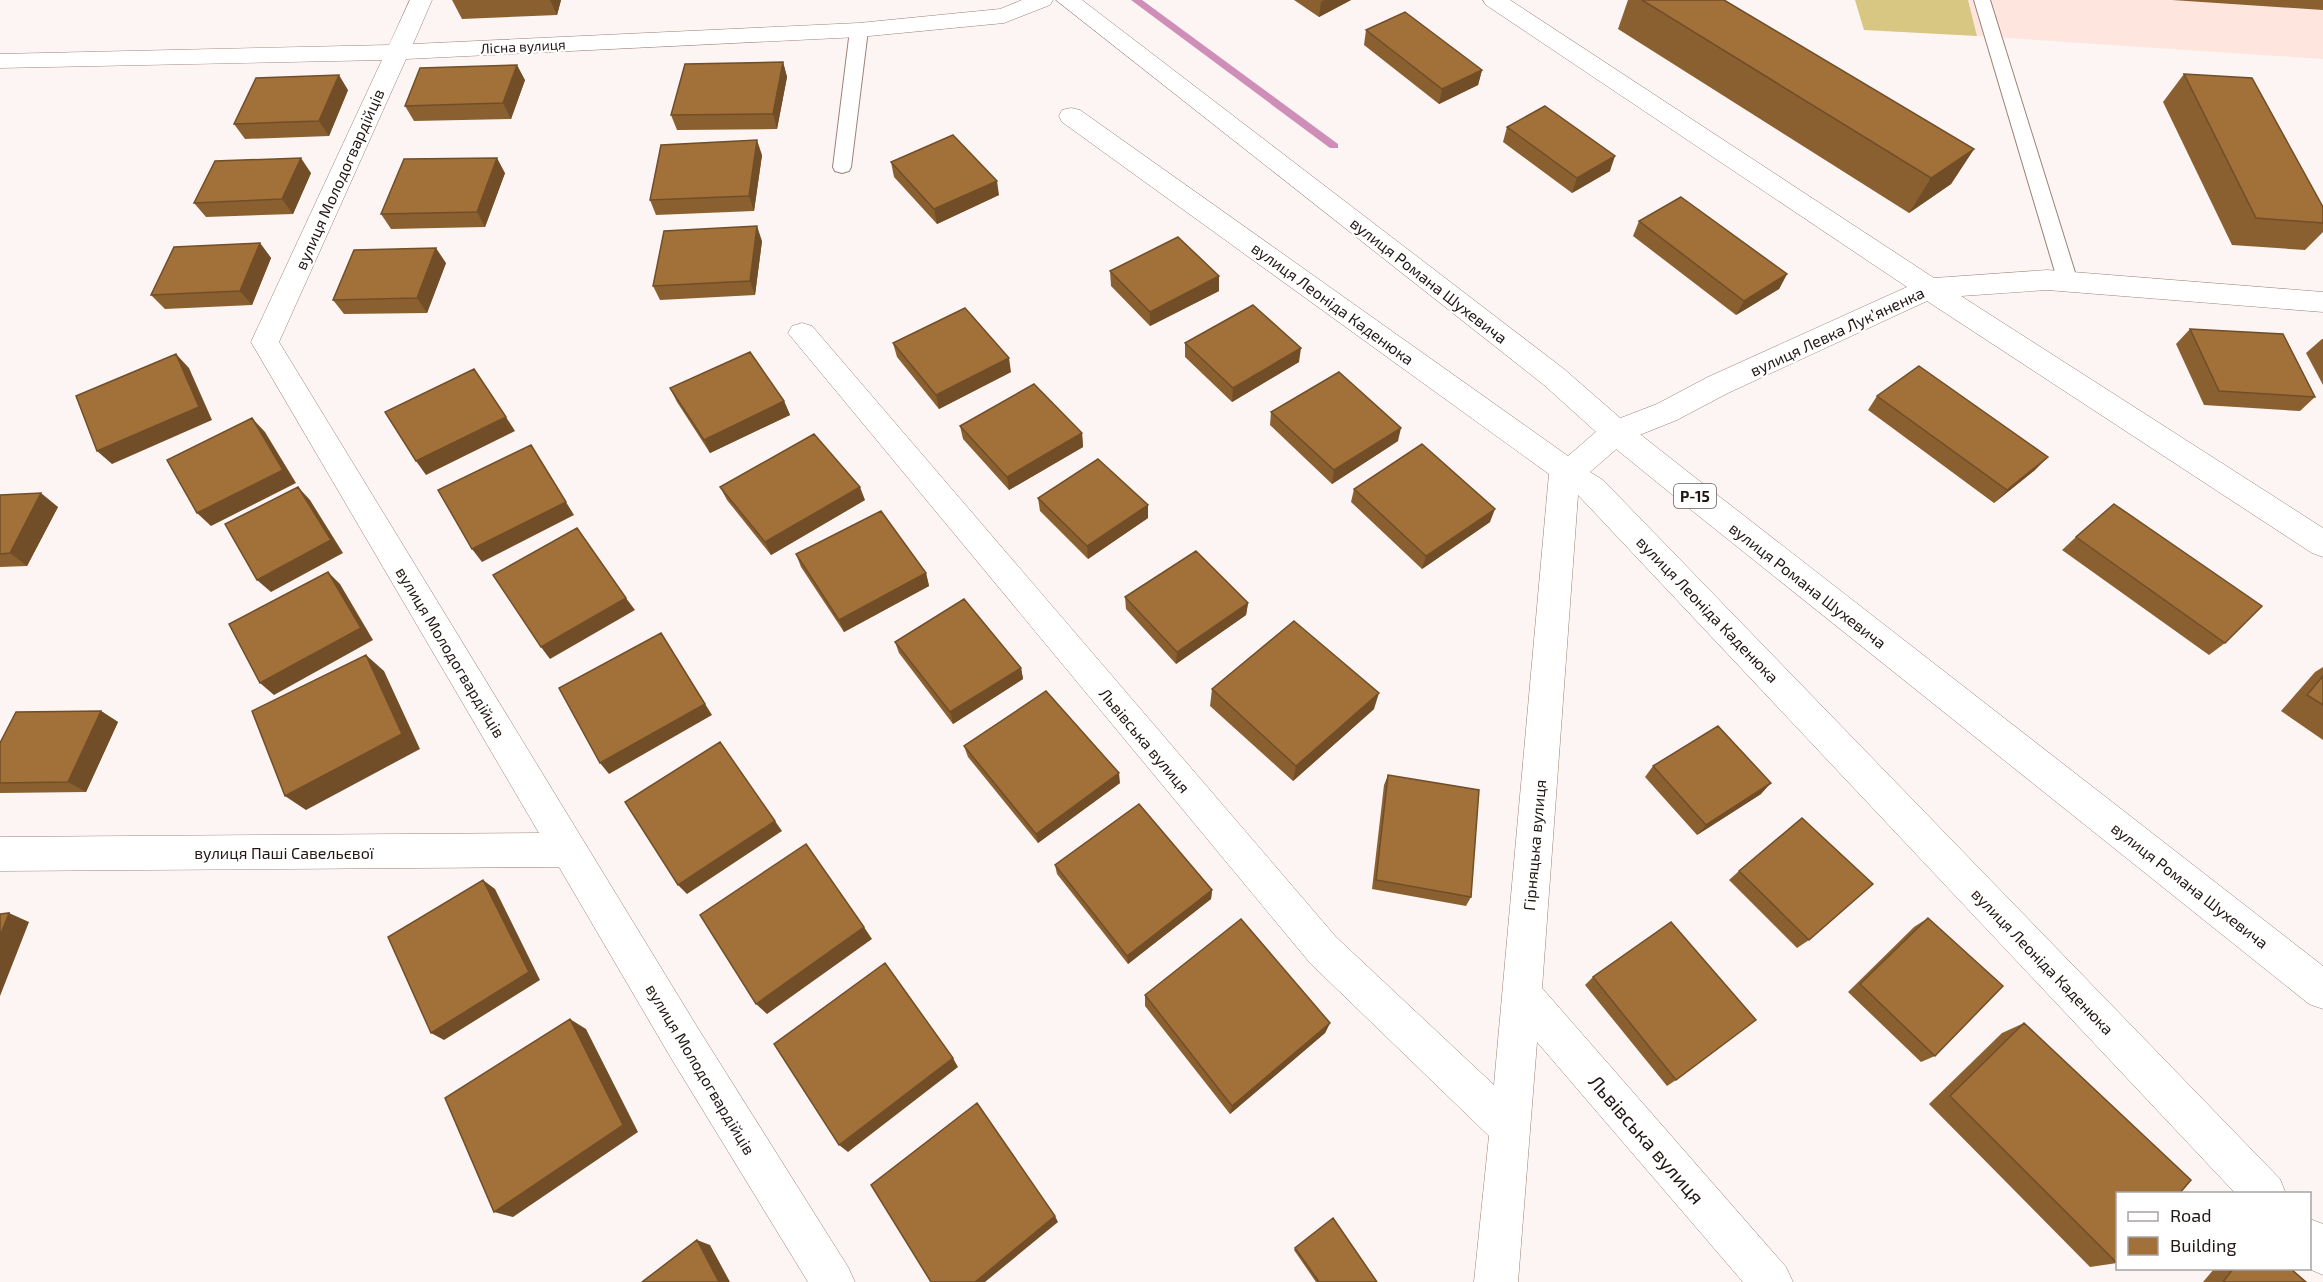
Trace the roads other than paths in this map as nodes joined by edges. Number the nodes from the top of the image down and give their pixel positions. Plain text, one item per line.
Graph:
1 (421, 0) edge
2 (1042, 0) edge
3 (1067, 0) edge
4 (1494, 0) edge
5 (1982, 0) edge
6 (860, 30) junction
7 (397, 52) junction
8 (0, 61) edge
9 (1071, 116) dead end
10 (842, 167) dead end
11 (2068, 282) junction
12 (1930, 288) junction
13 (2323, 302) edge
14 (802, 333) dead end
15 (1616, 432) junction
16 (1569, 471) junction
17 (2323, 544) edge
18 (569, 850) junction
19 (0, 854) edge
20 (2323, 990) edge
21 (1522, 995) junction
22 (1510, 1128) junction
23 (2263, 1192) edge
24 (2311, 1241) edge
25 (2323, 1254) edge
26 (832, 1282) edge
27 (1496, 1282) edge
28 (1771, 1282) edge

1 - 7 street, вулиця Молодогвардійців
2 - 6 street, Лісна вулиця
3 - 15 street, вулиця Романа Шухевича / Р-15
4 - 12 street
5 - 11 lane
6 - 7 street, Лісна вулиця
6 - 10 lane
7 - 8 street, Лісна вулиця
7 - 18 street, вулиця Молодогвардійців
9 - 16 street, вулиця Леоніда Каденюка
11 - 12 street, вулиця Левка Лукʼяненка
11 - 13 street, вулиця Левка Лукʼяненка
12 - 15 street, вулиця Левка Лукʼяненка
12 - 17 street
14 - 22 street, Львівська вулиця
15 - 16 street
15 - 20 street, вулиця Романа Шухевича / Р-15
16 - 21 street, Гірняцька вулиця
16 - 23 street, вулиця Леоніда Каденюка
18 - 19 street, вулиця Паші Савельєвої
18 - 26 street, вулиця Молодогвардійців
21 - 22 street, Гірняцька вулиця
21 - 28 street, Львівська вулиця
22 - 27 street, Гірняцька вулиця
24 - 25 street

